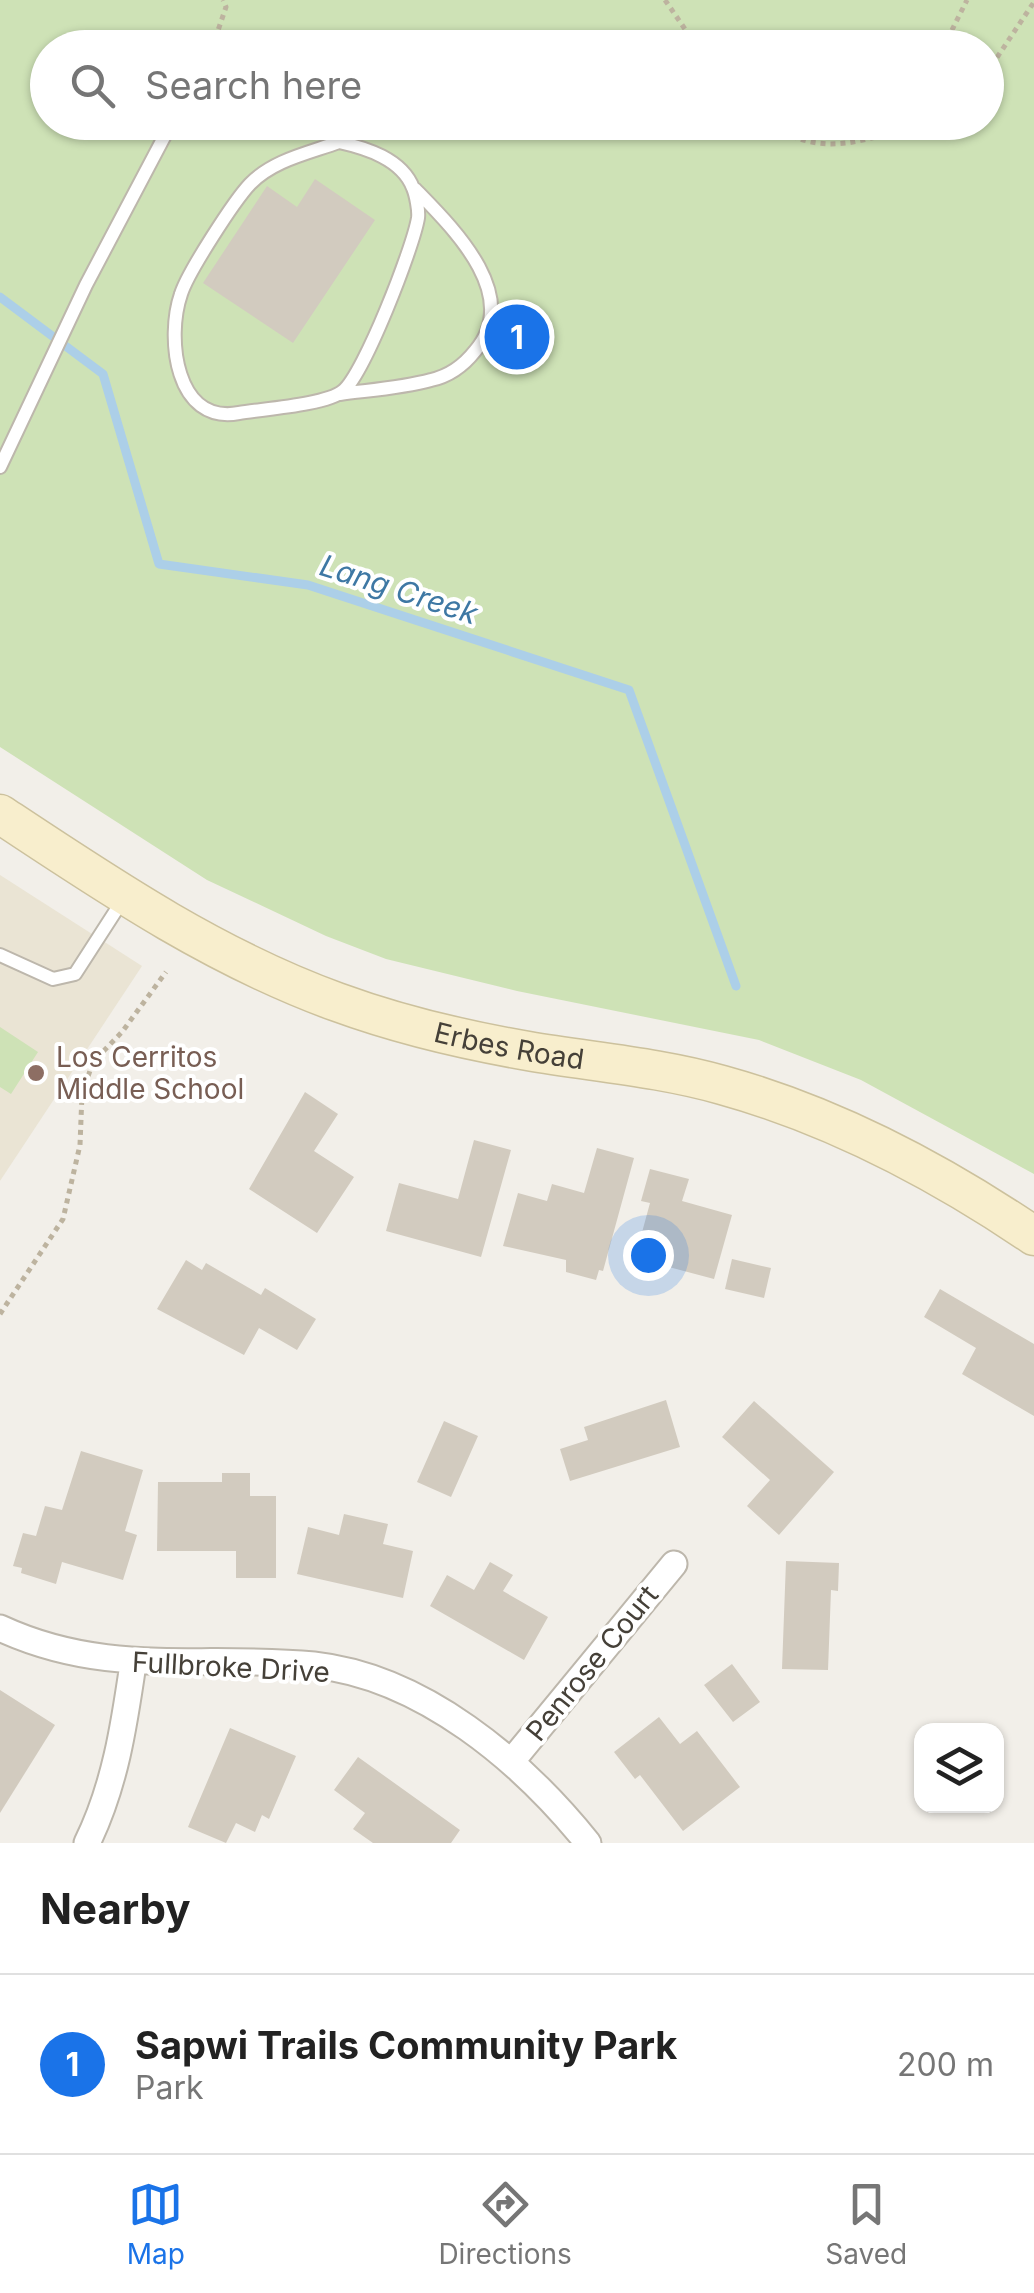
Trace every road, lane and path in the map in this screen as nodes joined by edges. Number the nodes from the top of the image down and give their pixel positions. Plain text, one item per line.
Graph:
1 (223, 0) edge
2 (664, 0) edge
3 (967, 0) edge
4 (1034, 2) edge
5 (218, 30) edge
6 (685, 30) edge
7 (952, 30) edge
8 (1004, 47) edge
9 (163, 140) edge
10 (797, 140) edge
11 (873, 140) edge
12 (339, 142) joint
13 (413, 187) junction
14 (340, 394) junction
15 (0, 467) edge
16 (0, 814) edge
17 (125, 896) junction
18 (0, 955) edge
19 (166, 972) dead end
20 (1034, 1236) edge
21 (0, 1314) edge
22 (674, 1564) dead end
23 (0, 1628) edge
24 (133, 1664) junction
25 (512, 1762) junction
26 (86, 1843) edge
27 (588, 1843) edge

1 - 5 path
2 - 6 path
3 - 7 path
4 - 8 path
9 - 15 lane
10 - 11 path
12 - 13 lane
12 - 14 lane
13 - 14 lane
13 - 14 lane
16 - 17 main road, Erbes Road
17 - 18 lane
17 - 20 main road, Erbes Road
19 - 21 path
22 - 25 street, Penrose Court
23 - 24 street, Fullbroke Drive
24 - 25 street, Fullbroke Drive
24 - 26 street
25 - 27 street, Fullbroke Drive

